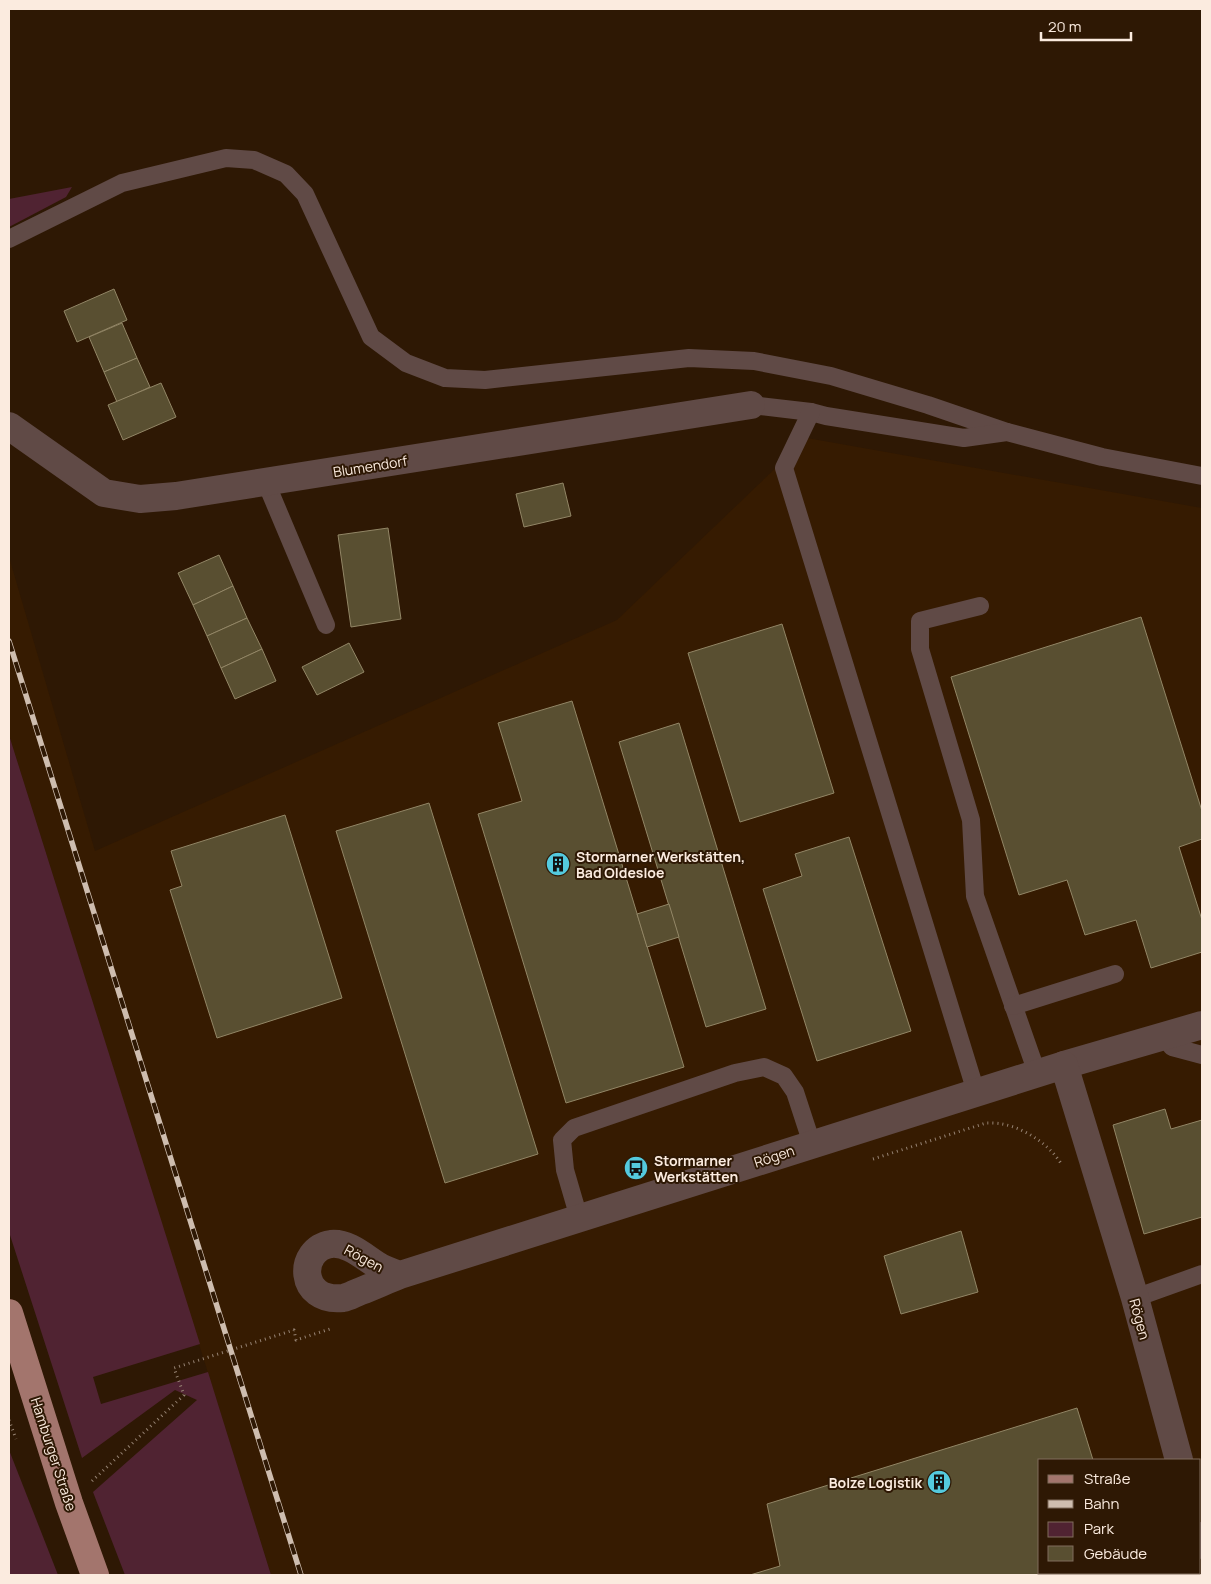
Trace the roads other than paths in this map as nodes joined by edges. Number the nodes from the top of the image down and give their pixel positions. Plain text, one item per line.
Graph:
1 (9, 239) edge
2 (751, 405) joint
3 (811, 412) junction
4 (9, 426) edge
5 (1007, 432) junction
6 (1202, 476) edge
7 (264, 482) junction
8 (980, 606) dead end
9 (326, 625) dead end
10 (1115, 974) dead end
11 (1013, 1006) junction
12 (1202, 1025) edge
13 (1164, 1036) junction
14 (1202, 1055) edge
15 (1064, 1065) junction
16 (1037, 1073) junction
17 (976, 1092) junction
18 (812, 1144) junction
19 (579, 1218) junction
20 (1202, 1274) edge
21 (400, 1275) dead end
22 (1135, 1298) junction
23 (12, 1322) edge
24 (1179, 1459) edge
25 (95, 1575) edge

1 - 5 lane
2 - 3 lane
2 - 7 street, Blumendorf
3 - 5 lane
3 - 17 lane
4 - 7 street, Blumendorf
5 - 6 lane
7 - 9 lane
8 - 11 lane
10 - 11 lane
11 - 16 lane
12 - 13 street, Rögen
13 - 14 lane
13 - 15 street, Rögen
15 - 16 street, Rögen
15 - 22 street, Rögen
16 - 17 street, Rögen
17 - 18 street, Rögen
18 - 19 street, Rögen
18 - 19 lane
19 - 21 street, Rögen
20 - 22 lane
22 - 24 street, Rögen
23 - 25 main road, Hamburger Straße

